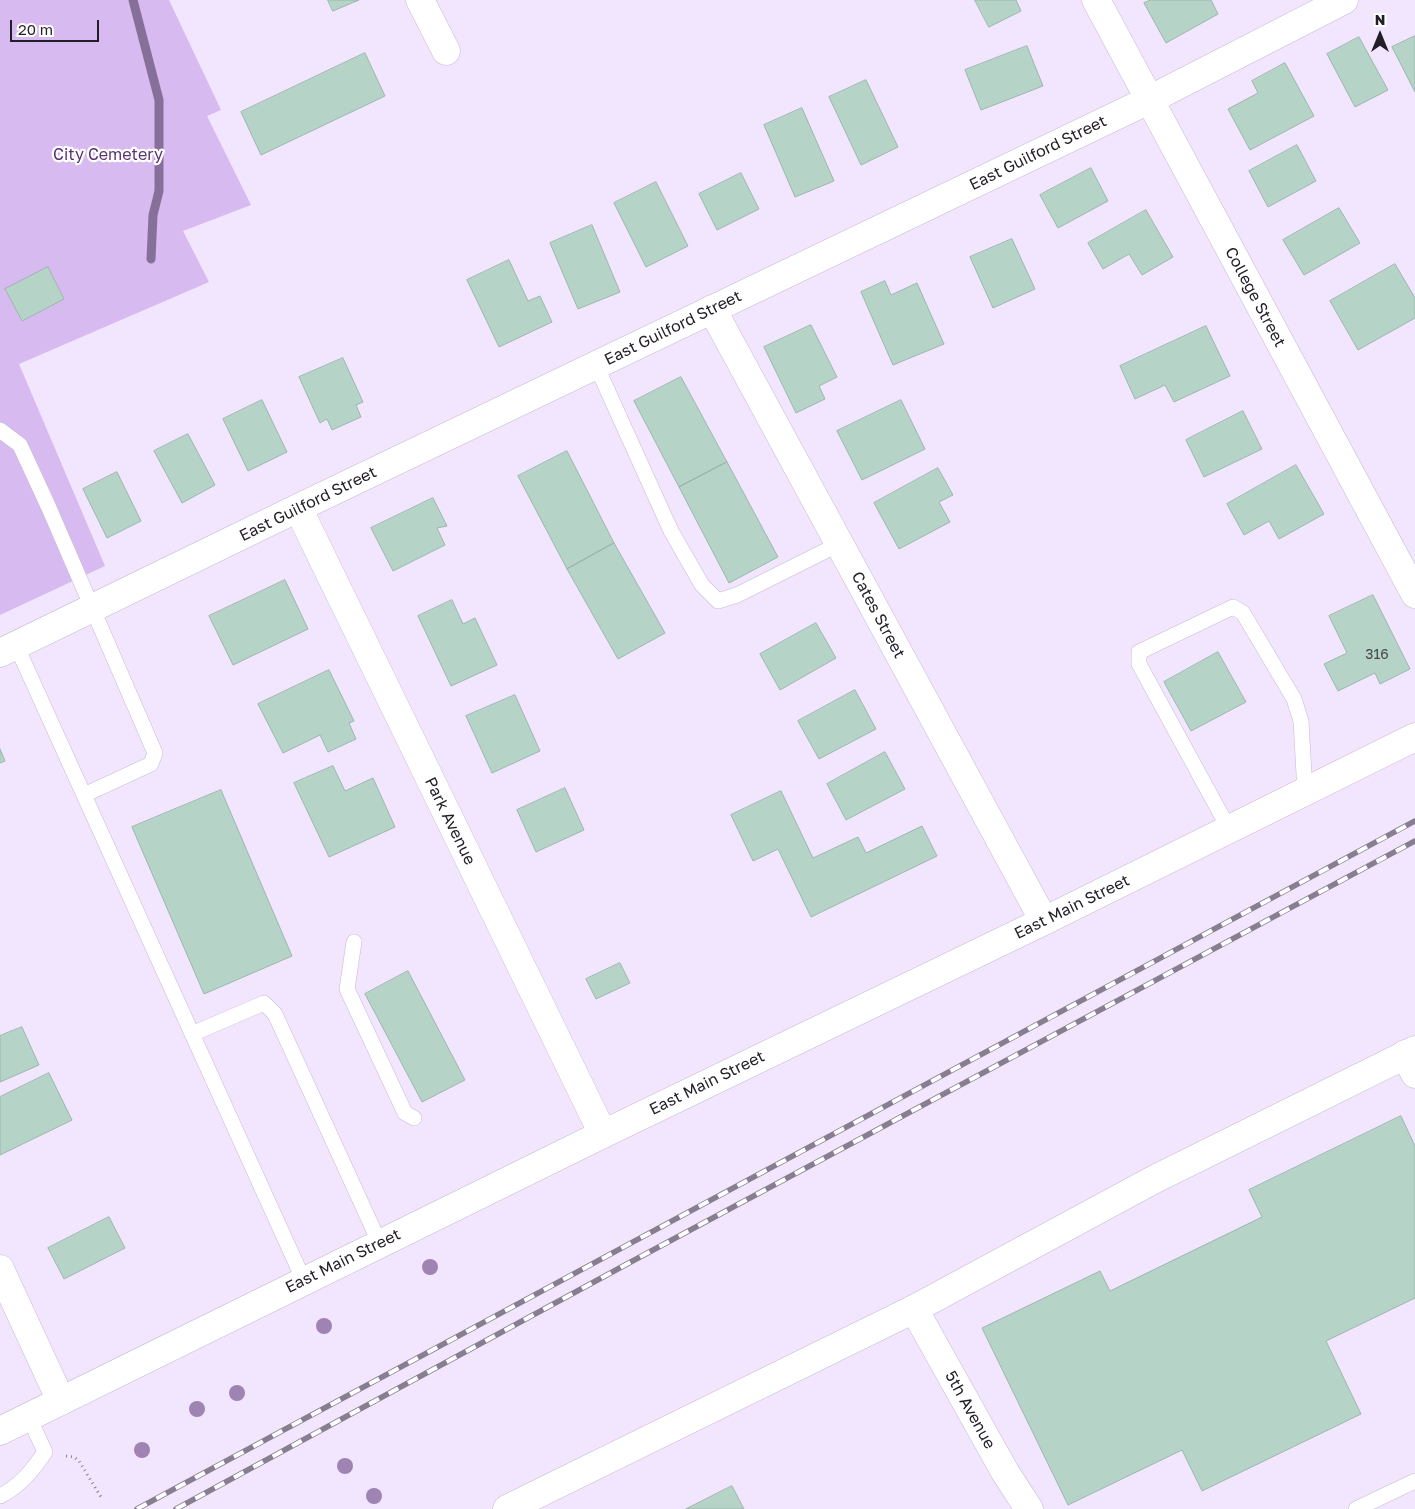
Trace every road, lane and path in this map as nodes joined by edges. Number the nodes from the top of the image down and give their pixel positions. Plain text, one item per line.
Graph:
1 (420, 0) edge
2 (1096, 0) edge
3 (1344, 0) edge
4 (446, 51) dead end
5 (1149, 100) junction
6 (712, 309) junction
7 (596, 365) junction
8 (0, 430) edge
9 (298, 508) junction
10 (839, 544) junction
11 (1415, 594) edge
12 (92, 609) junction
13 (8, 649) edge
14 (1415, 737) edge
15 (1306, 792) junction
16 (84, 795) junction
17 (1229, 829) junction
18 (1044, 921) junction
19 (354, 942) dead end
20 (192, 1034) junction
21 (1412, 1060) edge
22 (414, 1118) dead end
23 (602, 1134) junction
24 (380, 1244) junction
25 (0, 1269) edge
26 (304, 1281) junction
27 (914, 1309) junction
28 (61, 1401) junction
29 (29, 1417) junction
30 (0, 1431) edge
31 (45, 1452) junction
32 (1415, 1481) edge
33 (0, 1496) edge
34 (101, 1498) dead end
35 (523, 1505) edge
36 (1029, 1509) edge
37 (1356, 1509) edge

1 - 4 street
2 - 5 street, College Street
3 - 5 street, East Guilford Street
5 - 6 street, East Guilford Street
5 - 11 street, College Street
6 - 7 street, East Guilford Street
6 - 10 street, Cates Street
7 - 9 street, East Guilford Street
7 - 10 lane
8 - 12 lane
9 - 12 street, East Guilford Street
9 - 23 street, Park Avenue
10 - 18 street, Cates Street
12 - 13 street, East Guilford Street
12 - 16 lane
13 - 16 lane
14 - 15 street, East Main Street
15 - 17 street, East Main Street
15 - 17 lane
16 - 20 lane
17 - 18 street, East Main Street
18 - 23 street, East Main Street
19 - 22 lane
20 - 24 lane
20 - 26 lane
21 - 27 street
23 - 24 street, East Main Street
24 - 26 street, East Main Street
25 - 28 street
26 - 28 street, East Main Street
27 - 35 street
27 - 36 street, 5th Avenue
28 - 29 street, East Main Street
29 - 30 street, East Main Street
29 - 31 lane
31 - 33 lane
31 - 34 path
32 - 37 lane

